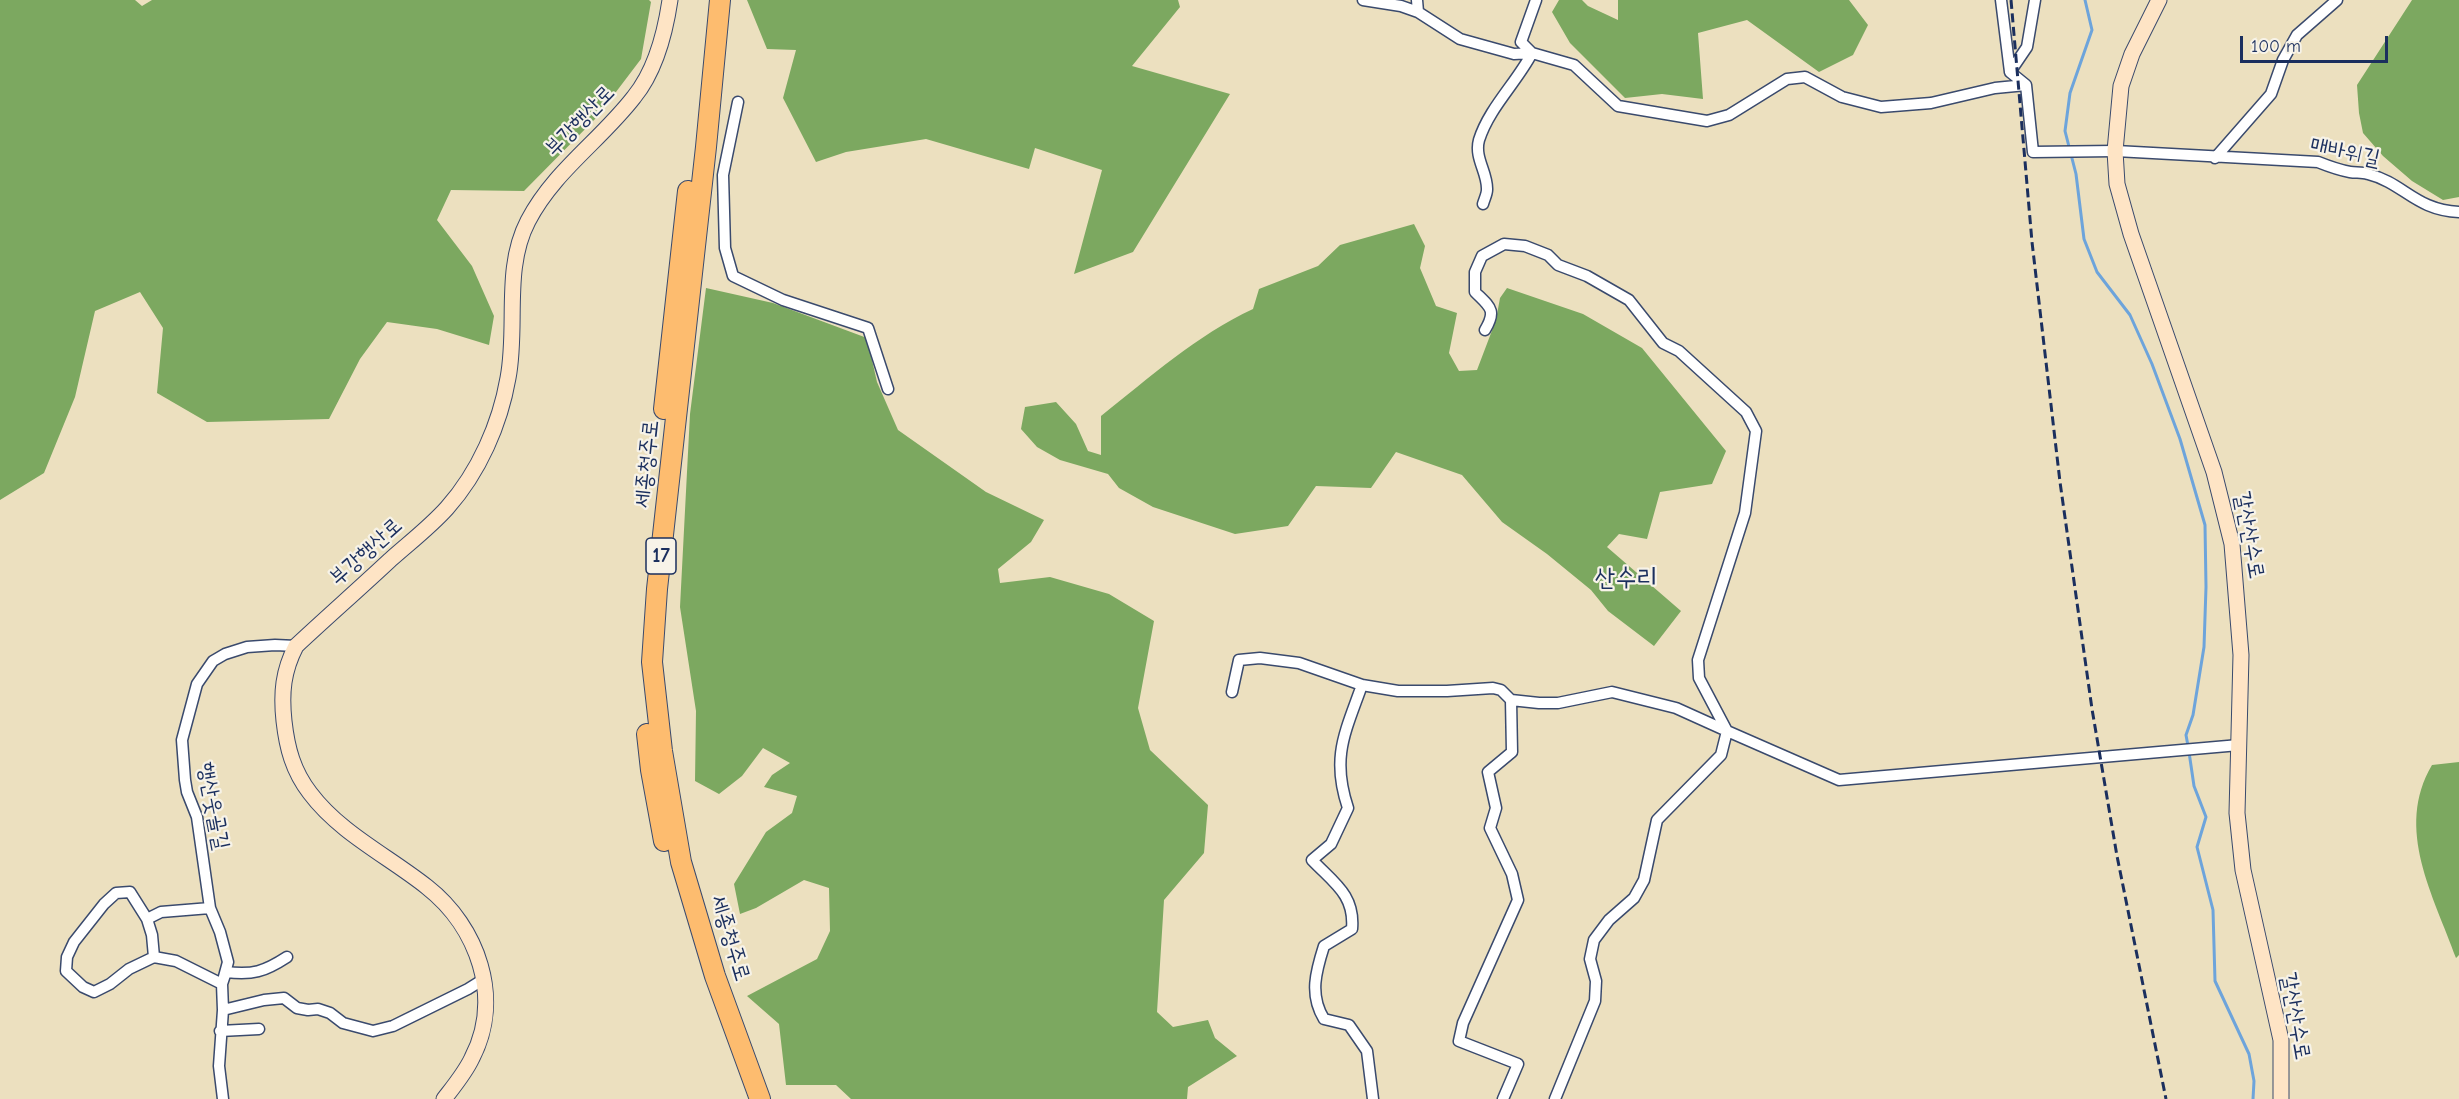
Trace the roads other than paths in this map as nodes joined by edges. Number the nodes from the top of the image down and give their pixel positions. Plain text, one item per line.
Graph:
1 (670, 0) edge
2 (708, 0) edge
3 (720, 0) edge
4 (1363, 0) edge
5 (1417, 0) edge
6 (1536, 0) edge
7 (2001, 0) edge
8 (2035, 0) edge
9 (2159, 0) edge
10 (2337, 0) edge
11 (1418, 12) junction
12 (1532, 53) junction
13 (2010, 72) junction
14 (2026, 86) junction
15 (738, 102) dead end
16 (2116, 151) junction
17 (2215, 158) junction
18 (1483, 204) dead end
19 (2459, 212) edge
20 (1485, 330) dead end
21 (888, 389) dead end
22 (296, 646) junction
23 (1362, 685) junction
24 (1232, 692) dead end
25 (1512, 700) junction
26 (1727, 731) junction
27 (2239, 745) junction
28 (210, 908) junction
29 (147, 919) junction
30 (154, 957) junction
31 (287, 957) dead end
32 (226, 972) junction
33 (484, 979) junction
34 (222, 984) junction
35 (223, 1010) junction
36 (259, 1029) dead end
37 (220, 1031) junction
38 (223, 1099) edge
39 (444, 1099) edge
40 (747, 1099) edge
41 (760, 1099) edge
42 (1373, 1099) edge
43 (1503, 1099) edge
44 (1555, 1099) edge
45 (2281, 1099) edge

1 - 22 street, 부강행산로
2 - 40 highway, 세종청주로 / 17
3 - 41 highway, 세종청주로 / 17
4 - 11 street
5 - 11 street
6 - 12 street
7 - 13 street
8 - 13 street
9 - 16 street, 갈산산수로
10 - 17 street
11 - 12 street
12 - 14 street
12 - 18 street
13 - 14 street
14 - 16 street, 매바위길
15 - 21 street
16 - 17 street, 매바위길
16 - 27 street, 갈산산수로
17 - 19 street, 매바위길
20 - 26 street
22 - 28 street, 행산웃골길
22 - 33 street, 부강행산로
23 - 24 street
23 - 25 street
23 - 42 street
25 - 26 street
25 - 43 street
26 - 27 street
26 - 44 street
27 - 45 street, 갈산산수로
28 - 29 street
28 - 32 street, 행산웃골길
29 - 30 street
29 - 30 street
30 - 34 street
31 - 32 street
32 - 34 street, 행산웃골길
33 - 35 street
33 - 39 street, 부강행산로
34 - 35 street, 행산웃골길
35 - 37 street, 행산웃골길
36 - 37 street
37 - 38 street, 행산웃골길

